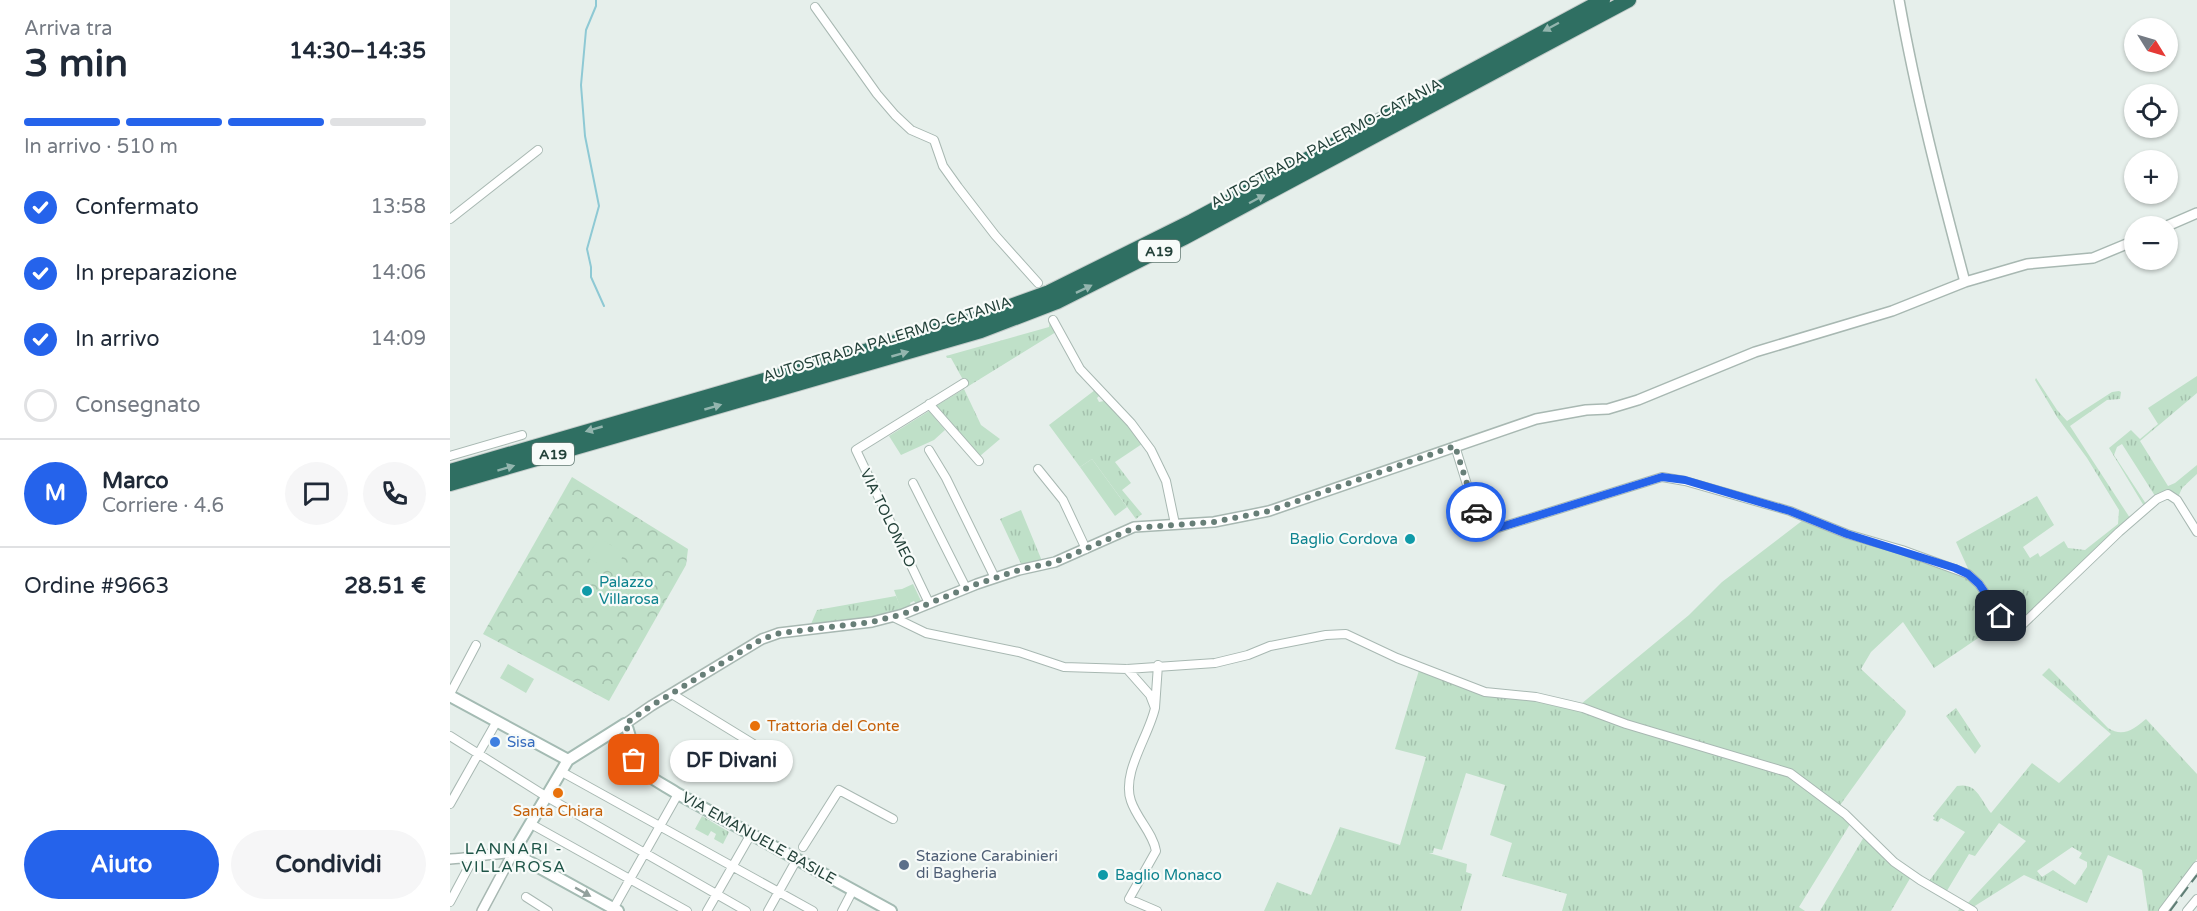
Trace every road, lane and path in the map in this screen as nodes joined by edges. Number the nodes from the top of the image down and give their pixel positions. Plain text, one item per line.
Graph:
1 (1603, 0) edge
2 (1629, 0) edge
3 (1899, 0) edge
4 (815, 7) dead end
5 (538, 150) dead end
6 (2197, 213) edge
7 (450, 219) edge
8 (2178, 221) edge
9 (2124, 245) edge
10 (1965, 282) junction
11 (1038, 283) dead end
12 (1053, 320) dead end
13 (964, 383) dead end
14 (929, 404) junction
15 (522, 435) dead end
16 (1455, 446) junction
17 (929, 450) dead end
18 (450, 456) edge
19 (979, 461) dead end
20 (1038, 469) dead end
21 (450, 471) edge
22 (913, 483) dead end
23 (450, 484) edge
24 (1175, 524) junction
25 (2197, 532) edge
26 (1086, 549) junction
27 (995, 578) junction
28 (966, 588) junction
29 (929, 603) junction
30 (893, 616) junction
31 (476, 645) dead end
32 (1158, 665) junction
33 (1126, 669) junction
34 (1158, 684) junction
35 (1146, 691) junction
36 (672, 694) junction
37 (450, 695) edge
38 (1155, 708) junction
39 (497, 721) junction
40 (625, 724) junction
41 (450, 736) edge
42 (760, 748) dead end
43 (479, 753) junction
44 (568, 760) junction
45 (562, 772) junction
46 (678, 794) junction
47 (546, 797) junction
48 (450, 804) edge
49 (893, 819) dead end
50 (531, 824) junction
51 (660, 826) junction
52 (750, 834) junction
53 (803, 847) dead end
54 (513, 853) junction
55 (645, 853) junction
56 (474, 857) junction
57 (450, 859) edge
58 (796, 859) junction
59 (732, 866) junction
60 (2197, 866) edge
61 (630, 879) junction
62 (853, 890) junction
63 (778, 892) junction
64 (717, 894) junction
65 (525, 897) dead end
66 (2197, 899) edge
67 (450, 903) edge
68 (614, 910) edge
69 (482, 911) edge
70 (548, 911) edge
71 (687, 911) edge
72 (707, 911) edge
73 (747, 911) edge
74 (768, 911) edge
75 (813, 911) edge
76 (842, 911) edge
77 (891, 911) edge
78 (1157, 911) edge
79 (1973, 911) edge
80 (2163, 911) edge
81 (2187, 911) edge

1 -> 21 highway, AUTOSTRADA PALERMO-CATANIA / A19
23 -> 2 highway, AUTOSTRADA PALERMO-CATANIA / A19
3 - 10 street
4 - 11 street
5 - 7 street
6 - 8 street
9 - 10 street
10 - 16 street
12 - 24 street
13 - 14 street, VIA TOLOMEO
14 - 19 street
14 - 29 street, VIA TOLOMEO
15 - 18 street
16 - 24 street
16 - 25 street
17 - 27 street
20 - 26 street
22 - 28 street
24 - 26 street
26 - 27 street
27 - 28 street
28 - 29 street
29 - 30 street
30 - 33 street
30 - 36 street
31 - 37 street
32 - 33 street
32 - 34 street
32 - 79 street
33 - 35 street
34 - 35 street
34 - 38 street
35 - 38 street
36 - 40 street
36 - 42 street
37 - 39 main road
38 - 78 street
39 - 43 street
39 - 44 main road
40 - 44 main road
40 - 46 main road, VIA EMANUELE BASILE
41 - 43 street
43 - 47 street
43 - 48 street
44 - 45 main road
45 - 47 main road
45 - 51 street
46 - 51 street
46 - 52 main road, VIA EMANUELE BASILE
47 - 50 main road
47 - 55 street
49 - 53 street
50 - 54 main road
50 - 61 street
51 - 55 street
51 - 59 street
52 - 58 main road, VIA EMANUELE BASILE
52 - 59 street
54 - 56 street
54 -> 68 main road
54 - 69 street
55 - 61 street
55 - 64 street
56 - 57 street
56 - 67 street
58 - 62 main road, VIA EMANUELE BASILE
58 - 63 street
59 - 63 street
59 - 64 street
60 - 80 street
61 - 68 street
61 - 71 street
62 - 76 street
62 - 77 main road, VIA EMANUELE BASILE
63 - 74 street
63 - 75 street
64 - 72 street
64 - 73 street
65 - 70 street
66 - 81 street

